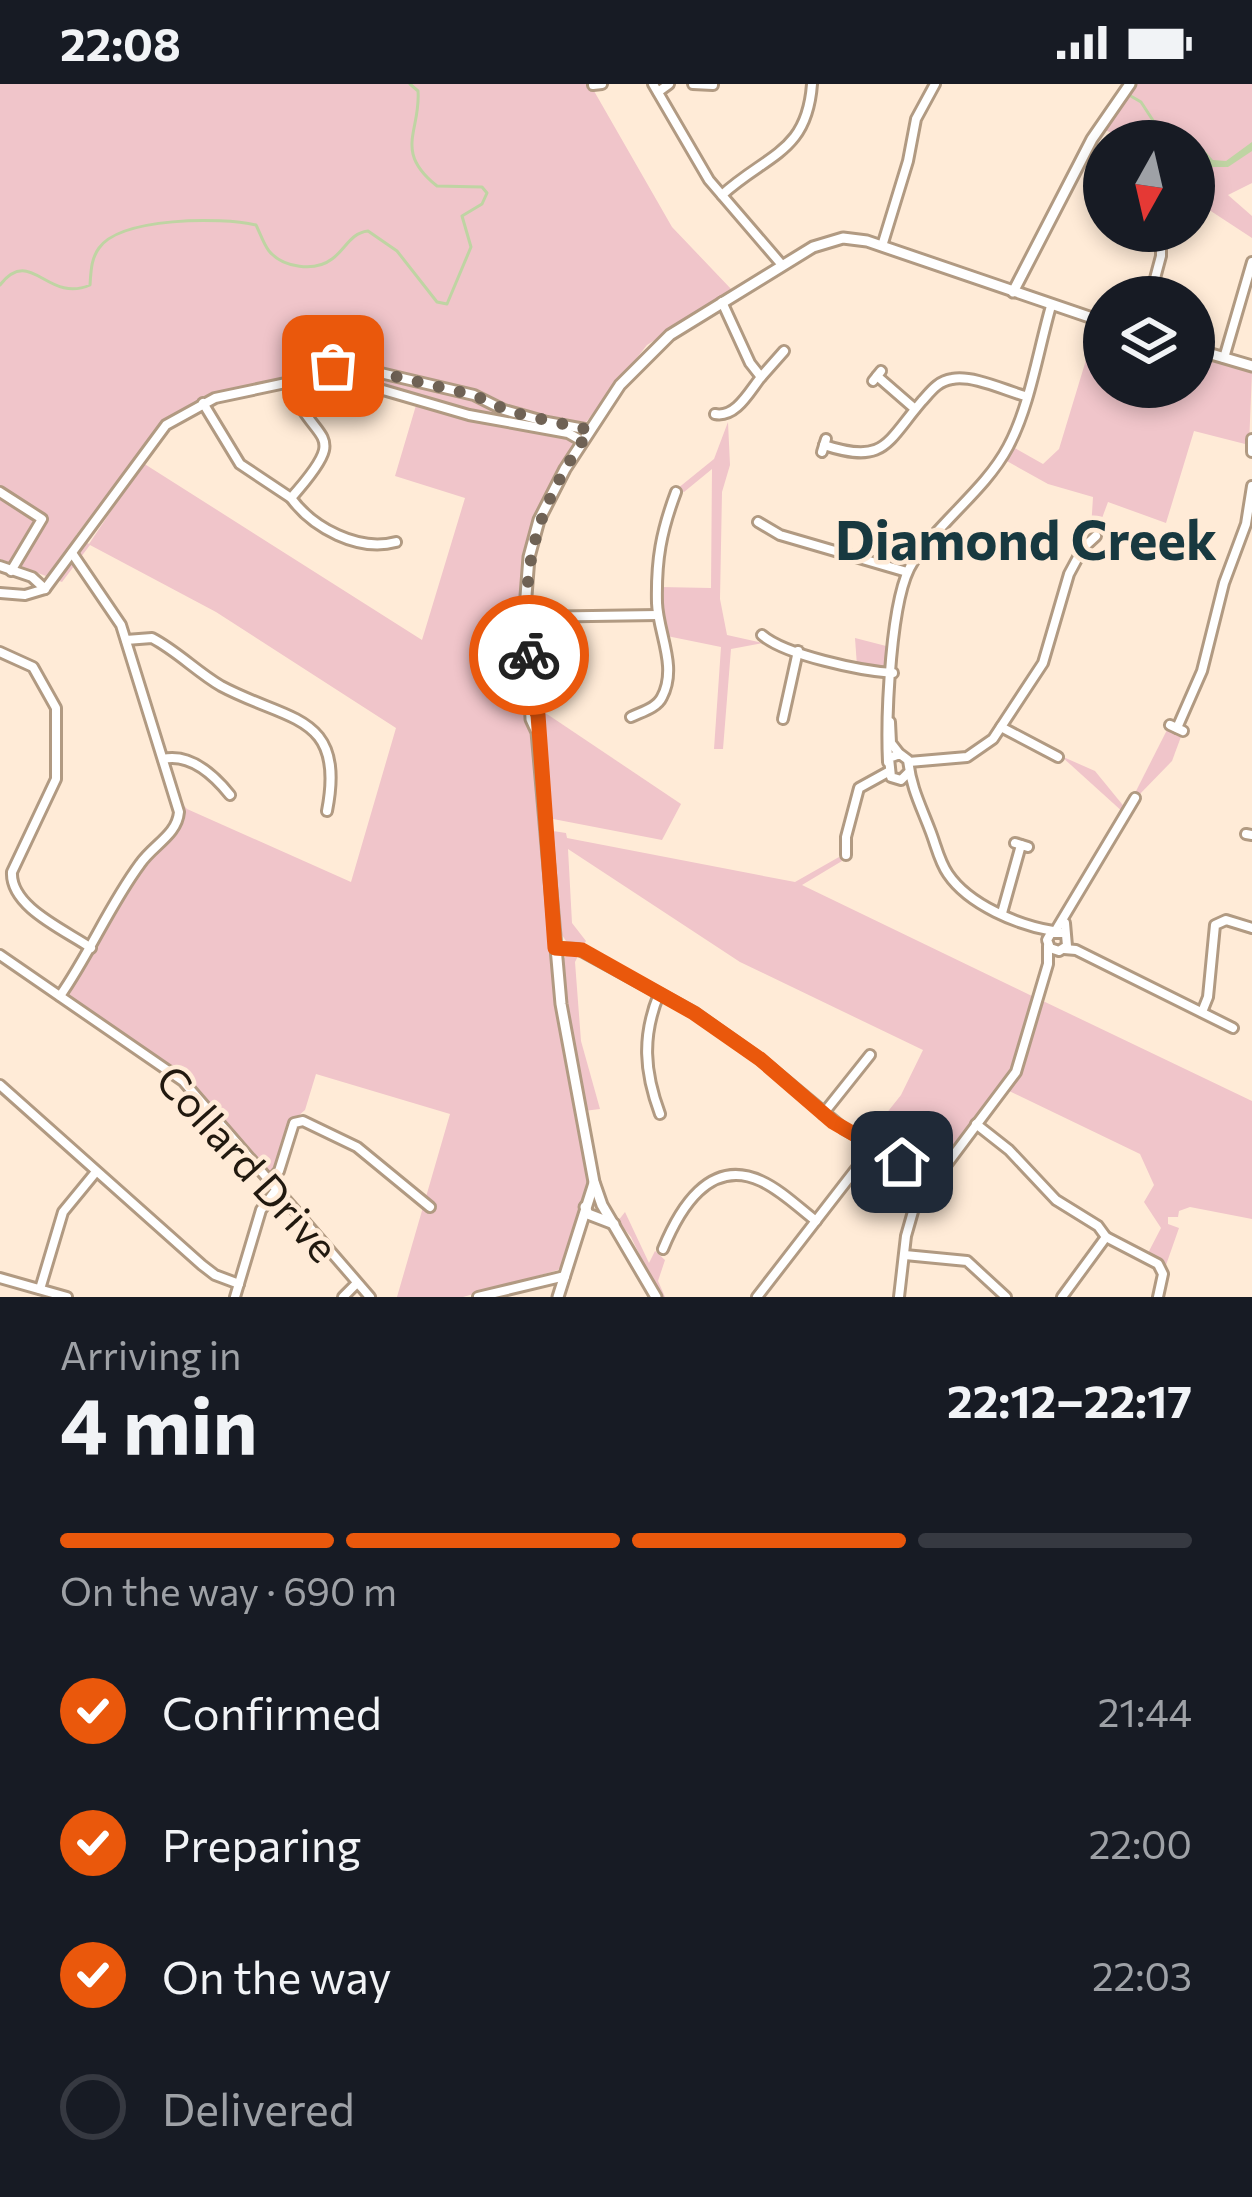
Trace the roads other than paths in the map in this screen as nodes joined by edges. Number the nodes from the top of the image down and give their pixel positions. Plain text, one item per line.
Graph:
1 (670, 84) edge
2 (693, 84) edge
3 (812, 84) edge
4 (1130, 84) edge
5 (713, 85) edge
6 (930, 87) edge
7 (656, 88) edge
8 (722, 195) junction
9 (882, 246) junction
10 (1252, 262) edge
11 (782, 266) junction
12 (1013, 292) junction
13 (722, 302) junction
14 (1051, 305) junction
15 (1083, 315) edge
16 (784, 351) dead end
17 (1215, 355) edge
18 (1224, 358) junction
19 (343, 365) junction
20 (1252, 366) edge
21 (304, 376) junction
22 (877, 376) dead end
23 (341, 377) junction
24 (761, 377) junction
25 (290, 380) junction
26 (1025, 396) junction
27 (203, 403) junction
28 (915, 409) junction
29 (715, 415) dead end
30 (535, 424) junction
31 (590, 430) junction
32 (1252, 439) edge
33 (582, 441) junction
34 (824, 446) dead end
35 (1252, 452) edge
36 (1252, 487) edge
37 (0, 492) edge
38 (676, 492) dead end
39 (290, 498) junction
40 (758, 522) dead end
41 (1096, 536) dead end
42 (395, 542) dead end
43 (73, 553) junction
44 (0, 566) edge
45 (11, 571) junction
46 (907, 572) junction
47 (45, 589) junction
48 (0, 593) edge
49 (658, 615) junction
50 (526, 617) junction
51 (762, 635) dead end
52 (126, 640) junction
53 (798, 651) junction
54 (0, 652) edge
55 (893, 673) junction
56 (631, 717) dead end
57 (783, 719) dead end
58 (890, 720) junction
59 (1001, 727) junction
60 (1176, 728) dead end
61 (899, 754) junction
62 (1058, 757) dead end
63 (163, 759) junction
64 (888, 767) junction
65 (909, 767) junction
66 (897, 780) junction
67 (911, 791) junction
68 (230, 795) dead end
69 (1135, 798) dead end
70 (327, 811) dead end
71 (1021, 845) dead end
72 (846, 855) dead end
73 (1002, 913) junction
74 (1252, 928) edge
75 (1058, 940) junction
76 (91, 948) junction
77 (555, 948) junction
78 (0, 955) edge
79 (659, 994) junction
80 (60, 996) junction
81 (1202, 1012) junction
82 (1234, 1028) dead end
83 (870, 1055) dead end
84 (0, 1085) edge
85 (660, 1114) dead end
86 (824, 1114) junction
87 (976, 1124) junction
88 (873, 1147) junction
89 (95, 1173) junction
90 (934, 1178) junction
91 (273, 1186) junction
92 (430, 1207) dead end
93 (594, 1208) junction
94 (816, 1221) junction
95 (1106, 1237) junction
96 (663, 1250) dead end
97 (905, 1255) junction
98 (565, 1276) junction
99 (0, 1278) edge
100 (239, 1284) junction
101 (356, 1284) junction
102 (40, 1289) junction
103 (67, 1297) edge
104 (235, 1297) edge
105 (343, 1297) edge
106 (370, 1297) edge
107 (478, 1297) edge
108 (558, 1297) edge
109 (656, 1297) edge
110 (757, 1297) edge
111 (899, 1297) edge
112 (1006, 1297) edge
113 (1062, 1297) edge
114 (1158, 1297) edge

1 - 7 street
2 - 5 street
3 - 8 street
4 - 12 street
6 - 9 street
7 - 8 street
8 - 11 street
9 - 11 street
9 - 12 street
10 - 18 street
11 - 13 street
12 - 14 street
13 - 24 street
13 - 31 street
14 - 15 street
14 - 26 street
16 - 24 street
17 - 18 street
18 - 20 street
19 - 21 street
19 - 23 street
19 - 30 street
21 - 23 street
21 - 25 street
22 - 28 street
23 - 30 street
24 - 29 street
25 - 27 street
25 - 39 street
26 - 28 street
26 - 46 street
27 - 39 street
27 - 43 street
28 - 34 street
30 - 31 street
30 - 33 street
31 - 33 street
32 - 35 street
33 - 50 street
36 - 60 street
37 - 45 street
38 - 49 street
39 - 42 street
40 - 46 street
41 - 59 street
43 - 47 street
43 - 52 street
44 - 45 street
45 - 47 street
46 - 55 street
47 - 48 street
49 - 50 street
49 - 56 street
50 - 77 street
51 - 53 street
52 - 63 street
52 - 70 street
53 - 55 street
53 - 57 street
54 - 76 street
55 - 58 street
58 - 61 street
58 - 64 street
59 - 62 street
59 - 65 street
61 - 64 street
61 - 65 street
63 - 68 street
63 - 76 street
64 - 66 street
64 - 72 street
65 - 66 street
65 - 67 street
66 - 67 street
67 - 73 street
69 - 75 street
71 - 73 street
73 - 75 street
74 - 81 street
75 - 81 street
75 - 87 street
76 - 80 street
77 - 79 street
77 - 93 street
78 - 80 street, Collard Drive
79 - 85 street
79 - 86 street
80 - 91 street, Collard Drive
81 - 82 street
83 - 86 street
84 - 89 street
86 - 88 street
87 - 90 street
87 - 95 street
88 - 90 street
88 - 94 street
89 - 100 street
89 - 102 street
90 - 97 street
91 - 92 street
91 - 100 street
91 - 101 street, Collard Drive
93 - 98 street
93 - 109 street
94 - 96 street
94 - 110 street
95 - 113 street
95 - 114 street
97 - 111 street
97 - 112 street
98 - 107 street
98 - 108 street
99 - 102 street
100 - 104 street
101 - 105 street
101 - 106 street, Collard Drive
102 - 103 street

